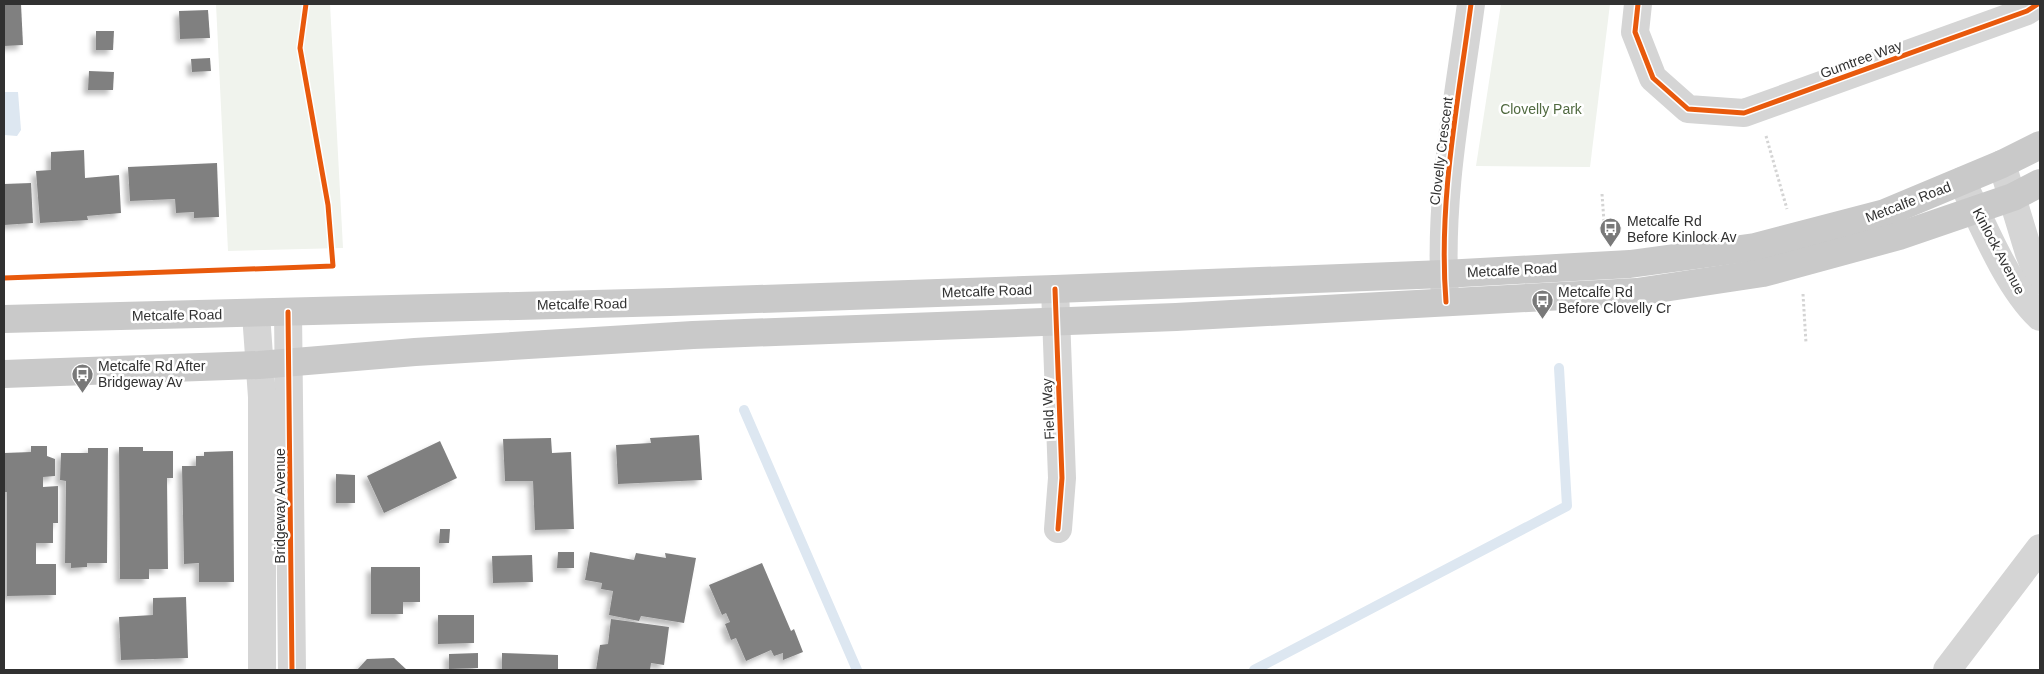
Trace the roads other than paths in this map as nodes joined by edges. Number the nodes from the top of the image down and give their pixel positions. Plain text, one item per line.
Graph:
1 (1471, 4) edge
2 (1638, 4) edge
3 (2038, 4) edge
4 (2040, 145) edge
5 (2002, 164) junction
6 (1962, 181) junction
7 (2040, 183) edge
8 (2013, 197) junction
9 (1976, 210) junction
10 (1444, 274) junction
11 (2040, 281) edge
12 (1055, 289) junction
13 (1446, 302) junction
14 (288, 312) junction
15 (256, 314) junction
16 (2040, 317) edge
17 (4, 319) edge
18 (1056, 321) junction
19 (290, 362) junction
20 (259, 364) junction
21 (4, 374) edge
22 (1058, 529) dead end
23 (2040, 548) edge
24 (262, 670) edge
25 (292, 670) edge
26 (1947, 670) edge

1 - 10 street, Clovelly Crescent
2 - 3 street, Gumtree Way
4 - 5 main road, Metcalfe Road
5 - 6 main road, Metcalfe Road
5 - 8 street, Kinlock Avenue
6 - 9 street, Kinlock Avenue
6 - 10 main road, Metcalfe Road
7 - 8 main road, Metcalfe Road
8 - 9 main road, Metcalfe Road
8 - 11 street, Kinlock Avenue
9 - 13 main road, Metcalfe Road
9 - 16 street, Kinlock Avenue
10 - 12 main road, Metcalfe Road
10 - 13 street, Clovelly Crescent
12 - 14 main road, Metcalfe Road
12 - 18 street, Field Way
13 - 18 main road, Metcalfe Road
14 - 15 main road, Metcalfe Road
14 - 19 street, Bridgeway Avenue
15 - 17 main road, Metcalfe Road
15 - 20 street, Bridgeway Avenue
18 - 19 main road, Metcalfe Road
18 - 22 street, Field Way
19 - 20 main road, Metcalfe Road
19 - 25 street, Bridgeway Avenue
20 - 21 main road, Metcalfe Road
20 - 24 street, Bridgeway Avenue
23 - 26 street

